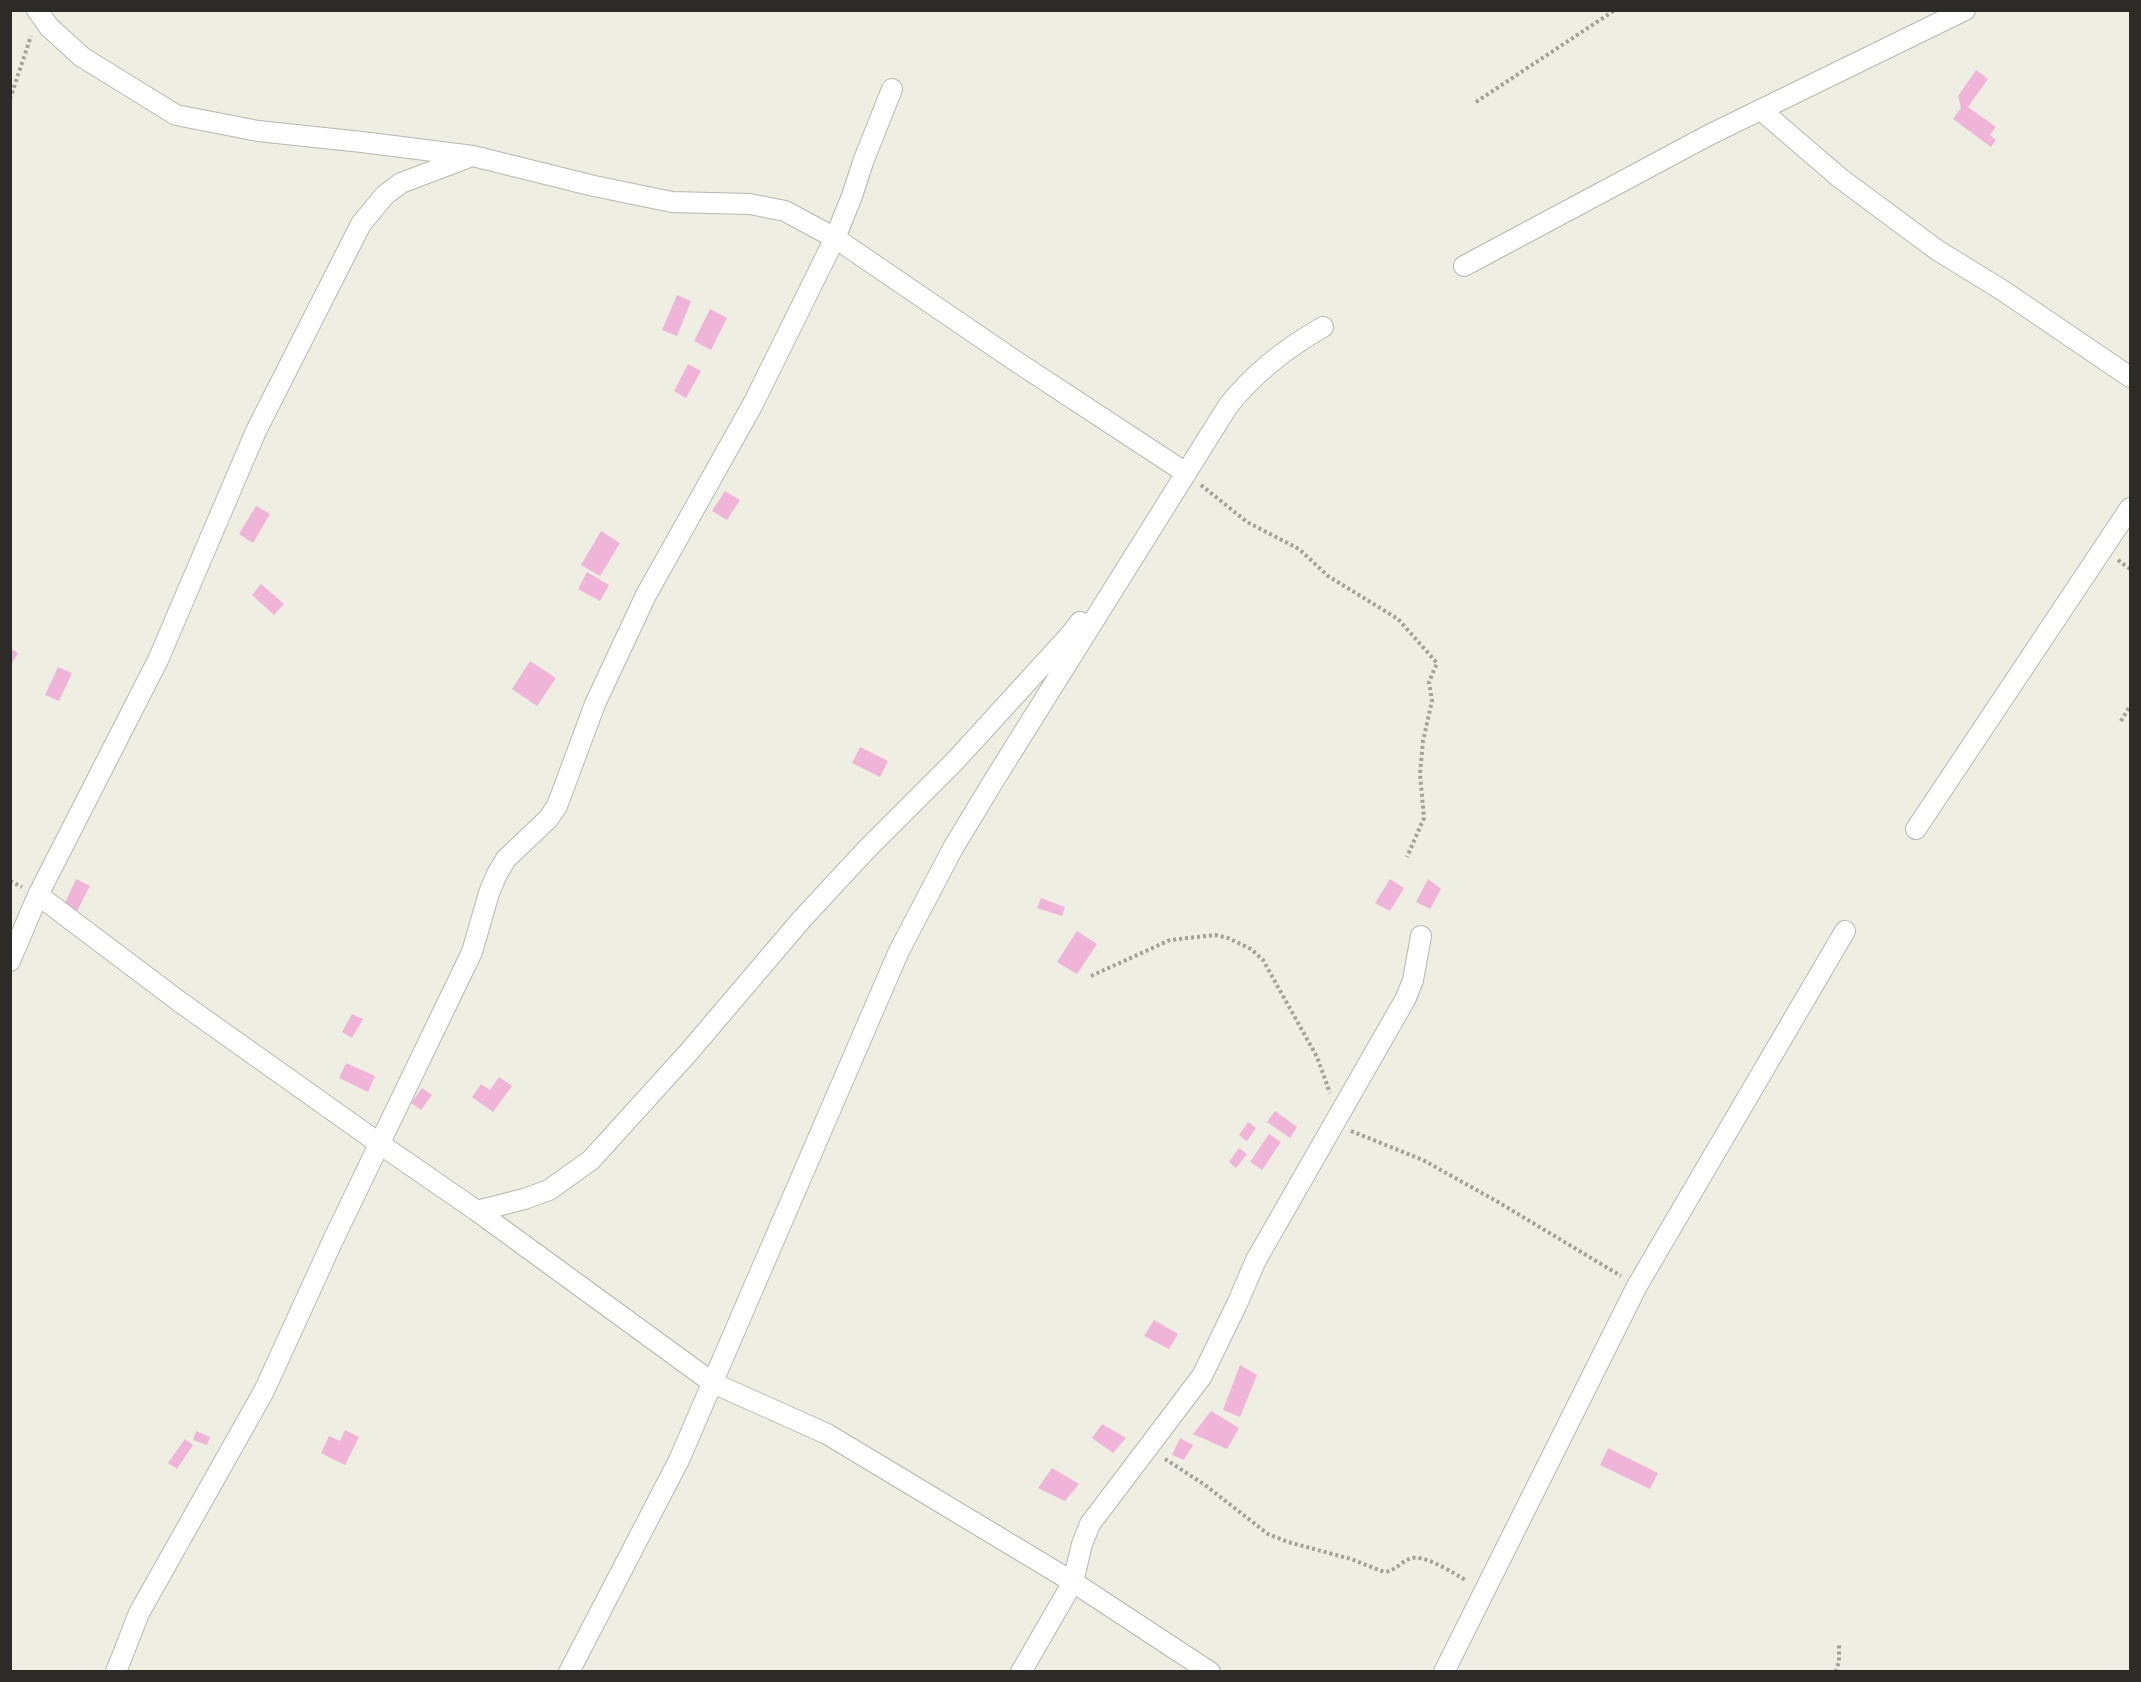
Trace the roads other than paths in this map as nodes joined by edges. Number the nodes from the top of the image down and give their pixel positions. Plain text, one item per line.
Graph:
1 (1965, 10) edge
2 (38, 12) edge
3 (891, 89) dead end
4 (1762, 111) junction
5 (473, 156) junction
6 (835, 238) junction
7 (1464, 266) dead end
8 (1323, 327) dead end
9 (2130, 377) edge
10 (1186, 473) junction
11 (1174, 494) junction
12 (2130, 508) edge
13 (1916, 829) dead end
14 (38, 895) junction
15 (1845, 931) dead end
16 (1421, 936) dead end
17 (10, 962) edge
18 (380, 1144) junction
19 (477, 1210) junction
20 (713, 1383) junction
21 (1073, 1582) junction
22 (116, 1671) edge
23 (569, 1671) edge
24 (1021, 1671) edge
25 (1210, 1671) edge
26 (1444, 1671) edge

1 - 4 street
2 - 5 street
3 - 6 street
4 - 7 street
4 - 9 street
5 - 6 street
5 - 14 street
6 - 10 street
6 - 18 street
8 - 10 street
10 - 11 street
11 - 19 street
11 - 20 street
12 - 13 street
14 - 17 street
14 - 18 street
15 - 26 street
16 - 21 street
18 - 19 street
18 - 22 street
19 - 20 street
20 - 21 street
20 - 23 street
21 - 24 street
21 - 25 street

